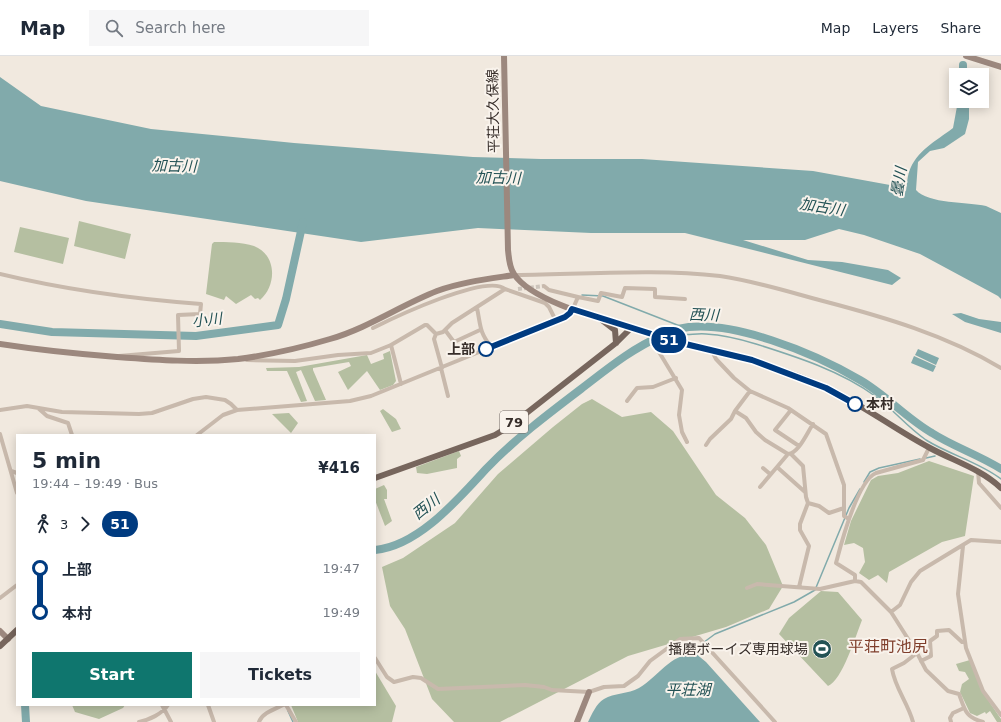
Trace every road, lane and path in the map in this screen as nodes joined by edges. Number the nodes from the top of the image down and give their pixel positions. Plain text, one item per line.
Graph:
1 (504, 56) edge
2 (966, 56) edge
3 (1001, 67) edge
4 (513, 273) junction
5 (0, 274) edge
6 (544, 286) tunnel mouth
7 (518, 289) tunnel mouth
8 (507, 290) junction
9 (578, 297) junction
10 (685, 298) dead end
11 (477, 308) junction
12 (572, 309) junction
13 (602, 320) junction
14 (556, 321) junction
15 (373, 328) dead end
16 (631, 328) junction
17 (445, 330) junction
18 (480, 330) junction
19 (436, 334) junction
20 (678, 342) junction
21 (616, 343) junction
22 (0, 344) edge
23 (391, 345) junction
24 (491, 347) junction
25 (712, 351) junction
26 (115, 357) junction
27 (238, 359) junction
28 (441, 368) junction
29 (1001, 368) edge
30 (676, 378) junction
31 (401, 384) junction
32 (750, 391) junction
33 (448, 396) dead end
34 (627, 401) dead end
35 (36, 407) junction
36 (0, 410) edge
37 (237, 410) junction
38 (792, 410) junction
39 (735, 411) junction
40 (813, 424) junction
41 (0, 434) edge
42 (72, 434) edge
43 (198, 434) edge
44 (687, 442) dead end
45 (706, 445) dead end
46 (799, 446) junction
47 (929, 448) junction
48 (789, 454) junction
49 (778, 467) junction
50 (763, 468) dead end
51 (11, 471) junction
52 (978, 471) junction
53 (16, 473) edge
54 (770, 474) junction
55 (376, 478) edge
56 (760, 487) dead end
57 (1001, 488) edge
58 (16, 489) edge
59 (805, 492) junction
60 (808, 503) junction
61 (844, 508) junction
62 (1001, 508) edge
63 (849, 519) junction
64 (1001, 542) edge
65 (963, 546) junction
66 (855, 581) junction
67 (16, 585) edge
68 (799, 587) junction
69 (747, 588) dead end
70 (0, 598) edge
71 (891, 612) junction
72 (0, 631) edge
73 (16, 631) edge
74 (8, 639) junction
75 (965, 642) junction
76 (0, 646) edge
77 (917, 653) junction
78 (376, 660) edge
79 (921, 661) junction
80 (589, 692) junction
81 (162, 706) edge
82 (167, 706) edge
83 (208, 706) edge
84 (281, 706) edge
85 (287, 706) edge
86 (964, 708) junction
87 (164, 710) junction
88 (1001, 715) edge
89 (139, 722) edge
90 (171, 722) edge
91 (214, 722) edge
92 (259, 722) edge
93 (296, 722) edge
94 (577, 722) edge
95 (775, 722) edge
96 (913, 722) edge
97 (951, 722) edge
98 (983, 722) edge

1 - 4 street, 平荘大久保線
2 - 3 street
4 - 12 street
4 - 27 street
4 - 29 street
5 - 26 street
6 - 9 street
7 - 8 street
8 - 11 street
8 - 14 street
8 - 15 street
9 - 10 street
9 - 12 street
11 - 17 street
11 - 18 street
12 - 13 street
12 - 14 street
13 - 16 street
13 - 21 main road
14 - 24 street
16 - 20 main road
16 - 21 main road, 79
17 - 18 street
17 - 19 street
18 - 24 street
19 - 23 street
19 - 28 street
20 - 25 main road
20 - 30 street
21 - 55 main road, 79
22 - 26 street
23 - 27 street
23 - 31 street
24 - 28 street
25 - 32 street
25 - 47 main road
26 - 27 street
28 - 31 street
28 - 33 street
30 - 34 street
30 - 44 street
31 - 37 street
32 - 38 street
32 - 39 street
35 - 36 street
35 - 37 street
35 - 42 street
37 - 43 street
38 - 40 street
38 - 46 street
39 - 45 street
39 - 48 street
40 - 46 street
40 - 61 street
41 - 51 street
46 - 48 street
47 - 52 main road
47 - 63 street
48 - 49 street
48 - 59 street
49 - 54 street
49 - 59 street
50 - 54 street
51 - 53 street
51 - 58 street
52 - 57 main road
52 - 62 street
54 - 56 street
59 - 60 street
60 - 61 street
60 - 68 street
61 - 63 street
63 - 66 street
64 - 65 street
65 - 71 street
65 - 75 street
66 - 68 street
66 - 71 street
67 - 70 street
68 - 69 street
71 - 77 street
72 - 74 street
73 - 74 main road
74 - 76 main road
75 - 79 street
75 - 88 street
77 - 79 street
77 - 96 street
78 - 80 street
79 - 86 street
80 - 94 street
80 - 95 street
81 - 87 street
82 - 87 street
83 - 91 street
84 - 92 street
85 - 93 street
86 - 97 street
86 - 98 street
87 - 89 street
87 - 90 street

